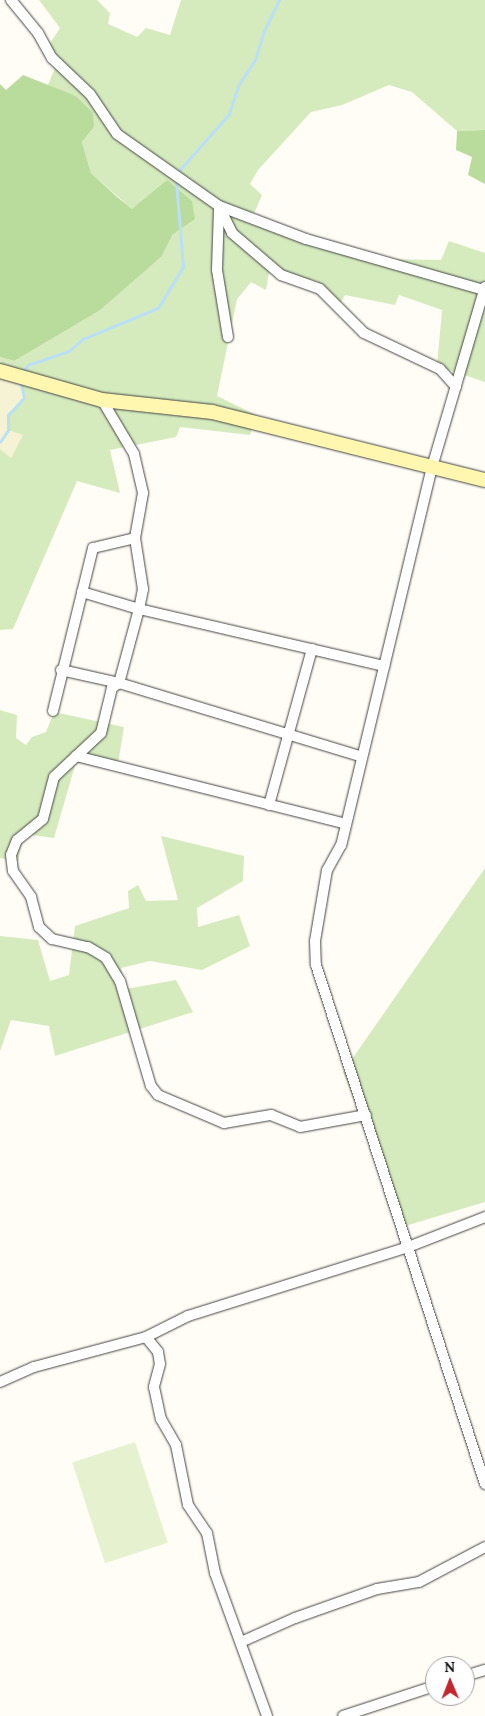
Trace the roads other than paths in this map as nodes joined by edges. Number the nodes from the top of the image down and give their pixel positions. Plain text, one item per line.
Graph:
1 (11, 0) edge
2 (219, 206) junction
3 (484, 288) edge
4 (228, 337) dead end
5 (0, 371) edge
6 (456, 387) junction
7 (102, 400) junction
8 (432, 467) junction
9 (485, 480) edge
10 (135, 538) junction
11 (82, 592) junction
12 (140, 609) junction
13 (312, 649) junction
14 (384, 666) junction
15 (61, 670) junction
16 (119, 683) junction
17 (52, 711) dead end
18 (288, 735) junction
19 (76, 756) junction
20 (362, 757) junction
21 (269, 805) junction
22 (346, 824) junction
23 (366, 1115) junction
24 (485, 1216) edge
25 (408, 1247) junction
26 (146, 1337) junction
27 (0, 1382) edge
28 (485, 1484) edge
29 (485, 1547) edge
30 (241, 1642) junction
31 (425, 1689) edge
32 (267, 1716) edge
33 (343, 1716) edge

1 - 2 street
2 - 3 street
2 - 4 street
2 - 6 street
3 - 6 street
5 - 7 main road
6 - 8 street
7 - 8 main road
7 - 10 street
8 - 9 main road
8 - 14 street
10 - 11 street
10 - 12 street
11 - 12 street
11 - 15 street
12 - 13 street
12 - 16 street
13 - 14 street
13 - 18 street
14 - 20 street
15 - 16 street
15 - 17 street
16 - 18 street
16 - 19 street
18 - 20 street
18 - 21 street
19 - 21 street
19 - 23 street
20 - 22 street
21 - 22 street
22 - 23 street
23 - 25 street
24 - 25 street
25 - 26 street
25 - 28 street
26 - 27 street
26 - 30 street
29 - 30 street
30 - 32 street
31 - 33 street

